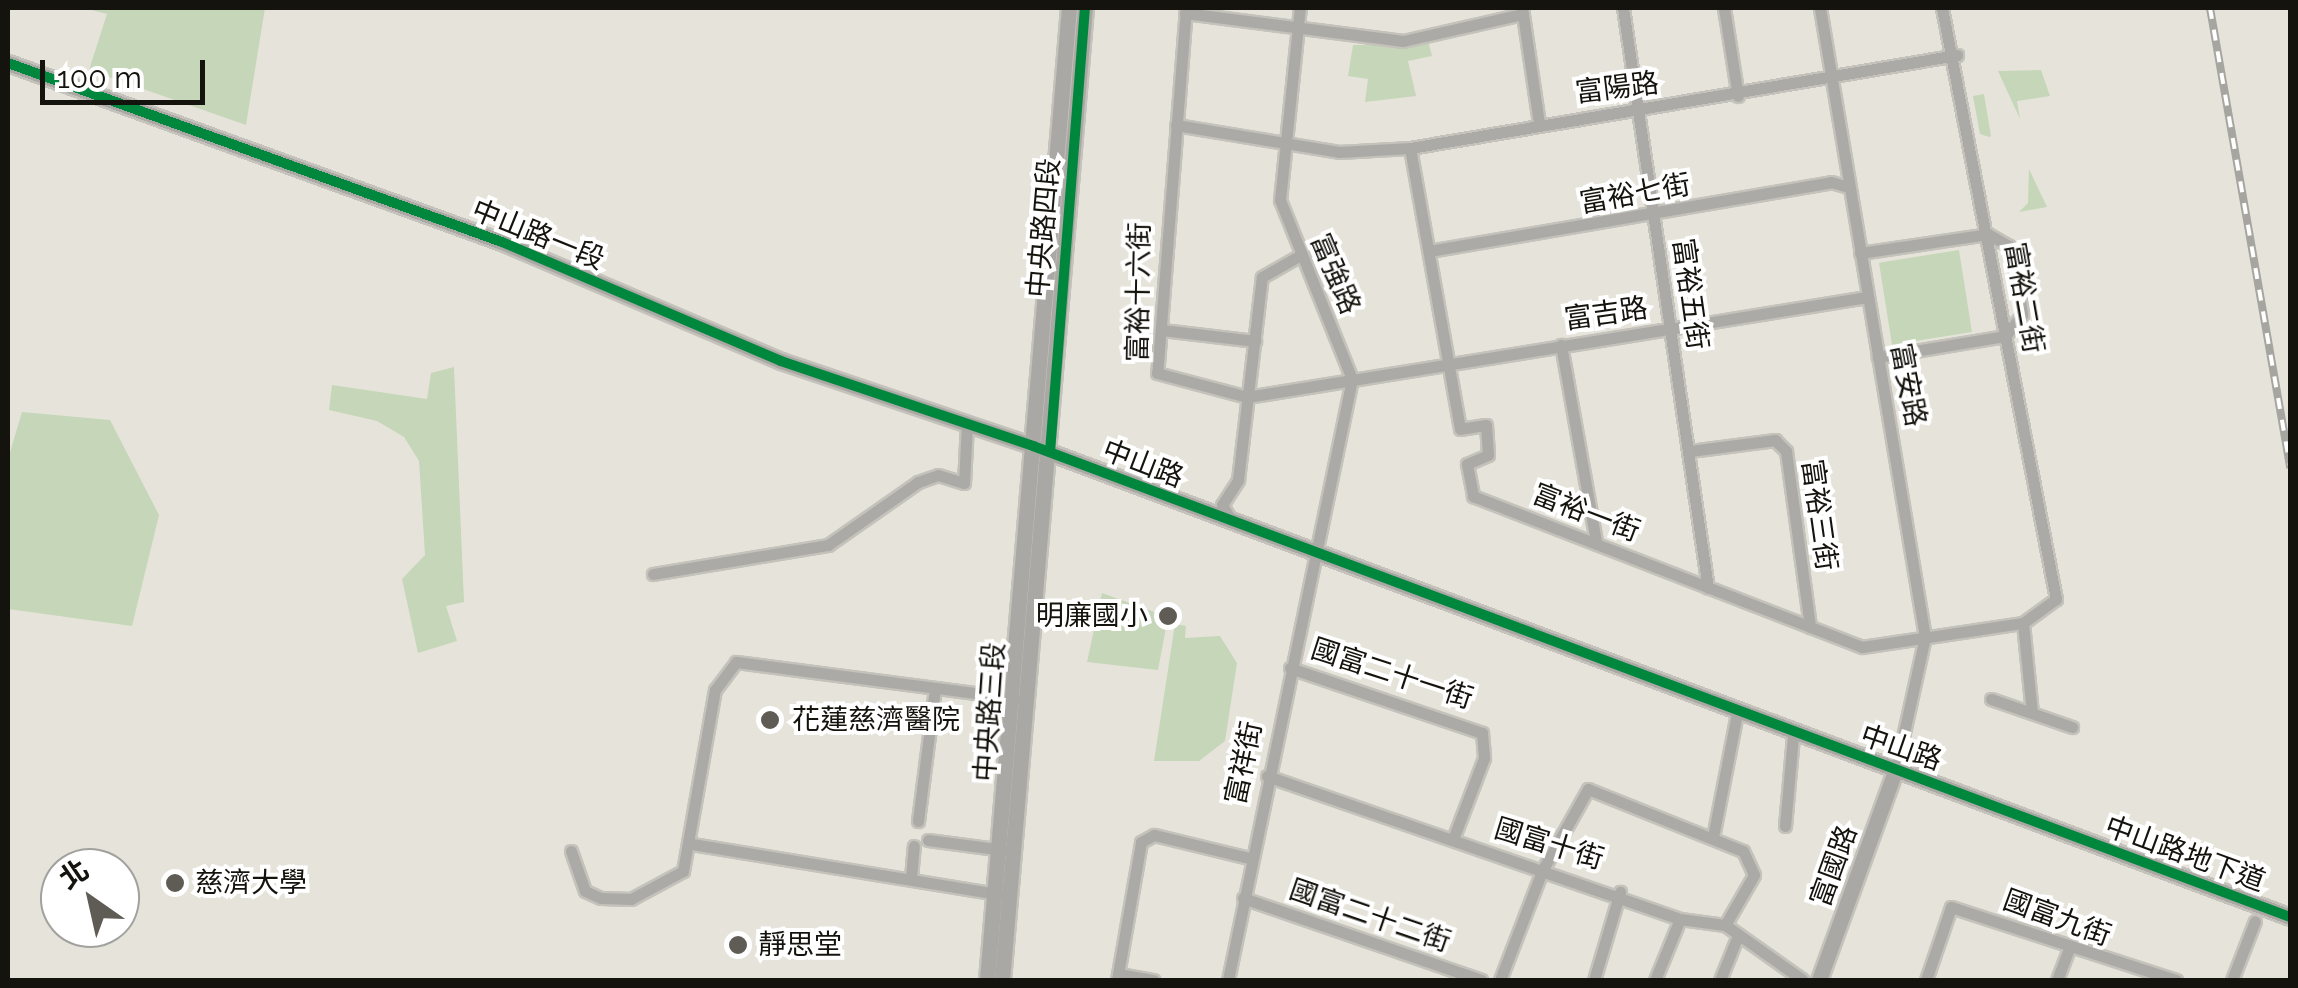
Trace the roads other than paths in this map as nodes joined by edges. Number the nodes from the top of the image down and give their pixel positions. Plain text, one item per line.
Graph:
1 (1069, 8) edge
2 (1085, 8) edge
3 (1251, 8) edge
4 (1300, 8) edge
5 (1623, 8) edge
6 (1724, 8) edge
7 (1820, 8) edge
8 (1942, 8) edge
9 (1186, 10) edge
10 (1522, 10) edge
11 (1248, 24) junction
12 (1296, 28) junction
13 (1957, 55) junction
14 (8, 64) edge
15 (1830, 80) junction
16 (1738, 96) junction
17 (1637, 111) junction
18 (1539, 123) junction
19 (1176, 125) junction
20 (1282, 144) junction
21 (1410, 148) junction
22 (1848, 187) junction
23 (1653, 218) junction
24 (1988, 234) junction
25 (1428, 251) junction
26 (1860, 253) junction
27 (1299, 256) junction
28 (1867, 297) junction
29 (1162, 330) junction
30 (1672, 330) junction
31 (2005, 336) junction
32 (1254, 341) junction
33 (1561, 345) junction
34 (1878, 357) junction
35 (1446, 363) junction
36 (1352, 379) junction
37 (1248, 397) junction
38 (967, 424) junction
39 (1033, 446) junction
40 (1690, 451) junction
41 (1050, 452) junction
42 (1232, 522) junction
43 (1596, 542) junction
44 (1312, 556) junction
45 (653, 574) dead end
46 (1708, 588) junction
47 (2056, 600) joint
48 (2023, 623) junction
49 (1810, 627) junction
50 (1924, 637) junction
51 (1290, 668) junction
52 (936, 688) junction
53 (1023, 698) junction
54 (1991, 698) dead end
55 (1737, 712) junction
56 (2032, 713) junction
57 (2072, 727) dead end
58 (1794, 736) junction
59 (1896, 769) junction
60 (1268, 776) junction
61 (918, 821) dead end
62 (1785, 826) dead end
63 (2064, 833) joint
64 (1713, 836) junction
65 (1453, 839) junction
66 (928, 840) dead end
67 (692, 844) junction
68 (914, 846) dead end
69 (1009, 851) junction
70 (571, 852) dead end
71 (1249, 858) junction
72 (1542, 871) junction
73 (911, 878) junction
74 (1620, 892) junction
75 (998, 894) junction
76 (1243, 898) junction
77 (2290, 917) edge
78 (1680, 918) junction
79 (2254, 921) dead end
80 (1725, 925) junction
81 (1737, 938) junction
82 (2070, 946) junction
83 (1118, 977) edge
84 (2139, 978) edge
85 (988, 980) edge
86 (1002, 980) edge
87 (1152, 980) edge
88 (1228, 980) edge
89 (1481, 980) edge
90 (1500, 980) edge
91 (1594, 980) edge
92 (1655, 980) edge
93 (1720, 980) edge
94 (1803, 980) edge
95 (1819, 980) edge
96 (1926, 980) edge
97 (2057, 980) edge
98 (2176, 980) edge
99 (2232, 980) edge

1 - 39 street, 中央路四段
2 - 41 street, 中央路四段
3 - 11 street
4 - 12 street, 富強路
5 - 17 street, 富裕五街
6 - 16 street
7 - 15 street, 富安路
8 - 13 street, 富裕二街
9 - 11 street
9 - 19 street, 富裕十六街
10 - 12 street
10 - 18 street
11 - 12 street
12 - 20 street, 富強路
13 - 15 street, 富陽路
13 - 24 street, 富裕二街
14 - 38 street, 中山路一段
15 - 16 street, 富陽路
15 - 22 street, 富安路
16 - 17 street, 富陽路
17 - 18 street, 富陽路
17 - 23 street, 富裕五街
18 - 21 street, 富陽路
19 - 20 street
19 - 29 street, 富裕十六街
20 - 21 street, 富陽路
20 - 27 street, 富強路
21 - 25 street, 富裕一街
22 - 23 street, 富裕七街
22 - 26 street, 富安路
23 - 25 street, 富裕七街
23 - 30 street, 富裕五街
24 - 26 street
24 - 31 street, 富裕二街
24 - 31 street
25 - 35 street, 富裕一街
26 - 28 street, 富安路
27 - 32 street
27 - 36 street, 富強路
28 - 30 street, 富吉路
28 - 34 street, 富安路
29 - 32 street
29 - 37 street, 富裕十六街
30 - 33 street, 富吉路
30 - 40 street, 富裕五街
31 - 34 street
31 - 47 street, 富裕二街
32 - 37 street
33 - 35 street, 富吉路
33 - 43 street
34 - 50 street, 富安路
35 - 36 street, 富吉路
35 - 43 street, 富裕一街
36 - 37 street, 富裕十六街
36 - 44 street
37 - 42 street
38 - 39 street, 中山路一段
38 - 45 street
39 - 41 street, 中山路一段
39 - 53 street, 中央路三段
40 - 46 street, 富裕五街
40 - 49 street, 富裕三街
41 - 42 street, 中山路
41 - 53 street, 中央路三段
42 - 44 street, 中山路
43 - 46 street, 富裕一街
44 - 51 street, 富祥街
44 - 55 street, 中山路
46 - 49 street, 富裕一街
47 - 48 street, 富裕一街
48 - 50 street, 富裕一街
48 - 56 street
49 - 50 street, 富裕一街
50 - 59 street, 富安路
51 - 60 street, 富祥街
51 - 65 street, 國富二十一街
52 - 53 street
52 - 61 street
52 - 67 street
53 - 69 street, 中央路三段
54 - 56 street
55 - 58 street, 中山路
55 - 64 street
56 - 57 street
58 - 59 street, 中山路
58 - 62 street
59 - 63 street, 中山路
59 - 95 street, 富國路
60 - 65 street, 國富十街
60 - 71 street, 富祥街
63 - 77 street, 中山路地下道
64 - 72 street
64 - 80 street
65 - 72 street, 國富十街
66 - 69 street
67 - 70 street
67 - 73 street
68 - 73 street
69 - 75 street, 中央路三段
69 - 86 street, 中央路三段
71 - 76 street, 富祥街
71 - 83 street
72 - 74 street, 國富十街
72 - 90 street
73 - 75 street
74 - 78 street, 國富十街
74 - 91 street
75 - 85 street, 中央路三段
76 - 88 street, 富祥街
76 - 89 street, 國富二十二街
78 - 80 street, 國富十街
78 - 92 street
79 - 99 street
80 - 81 street
81 - 93 street
81 - 94 street
82 - 84 street, 國富九街
82 - 96 street, 國富九街
82 - 97 street
83 - 87 street
84 - 98 street, 國富九街

